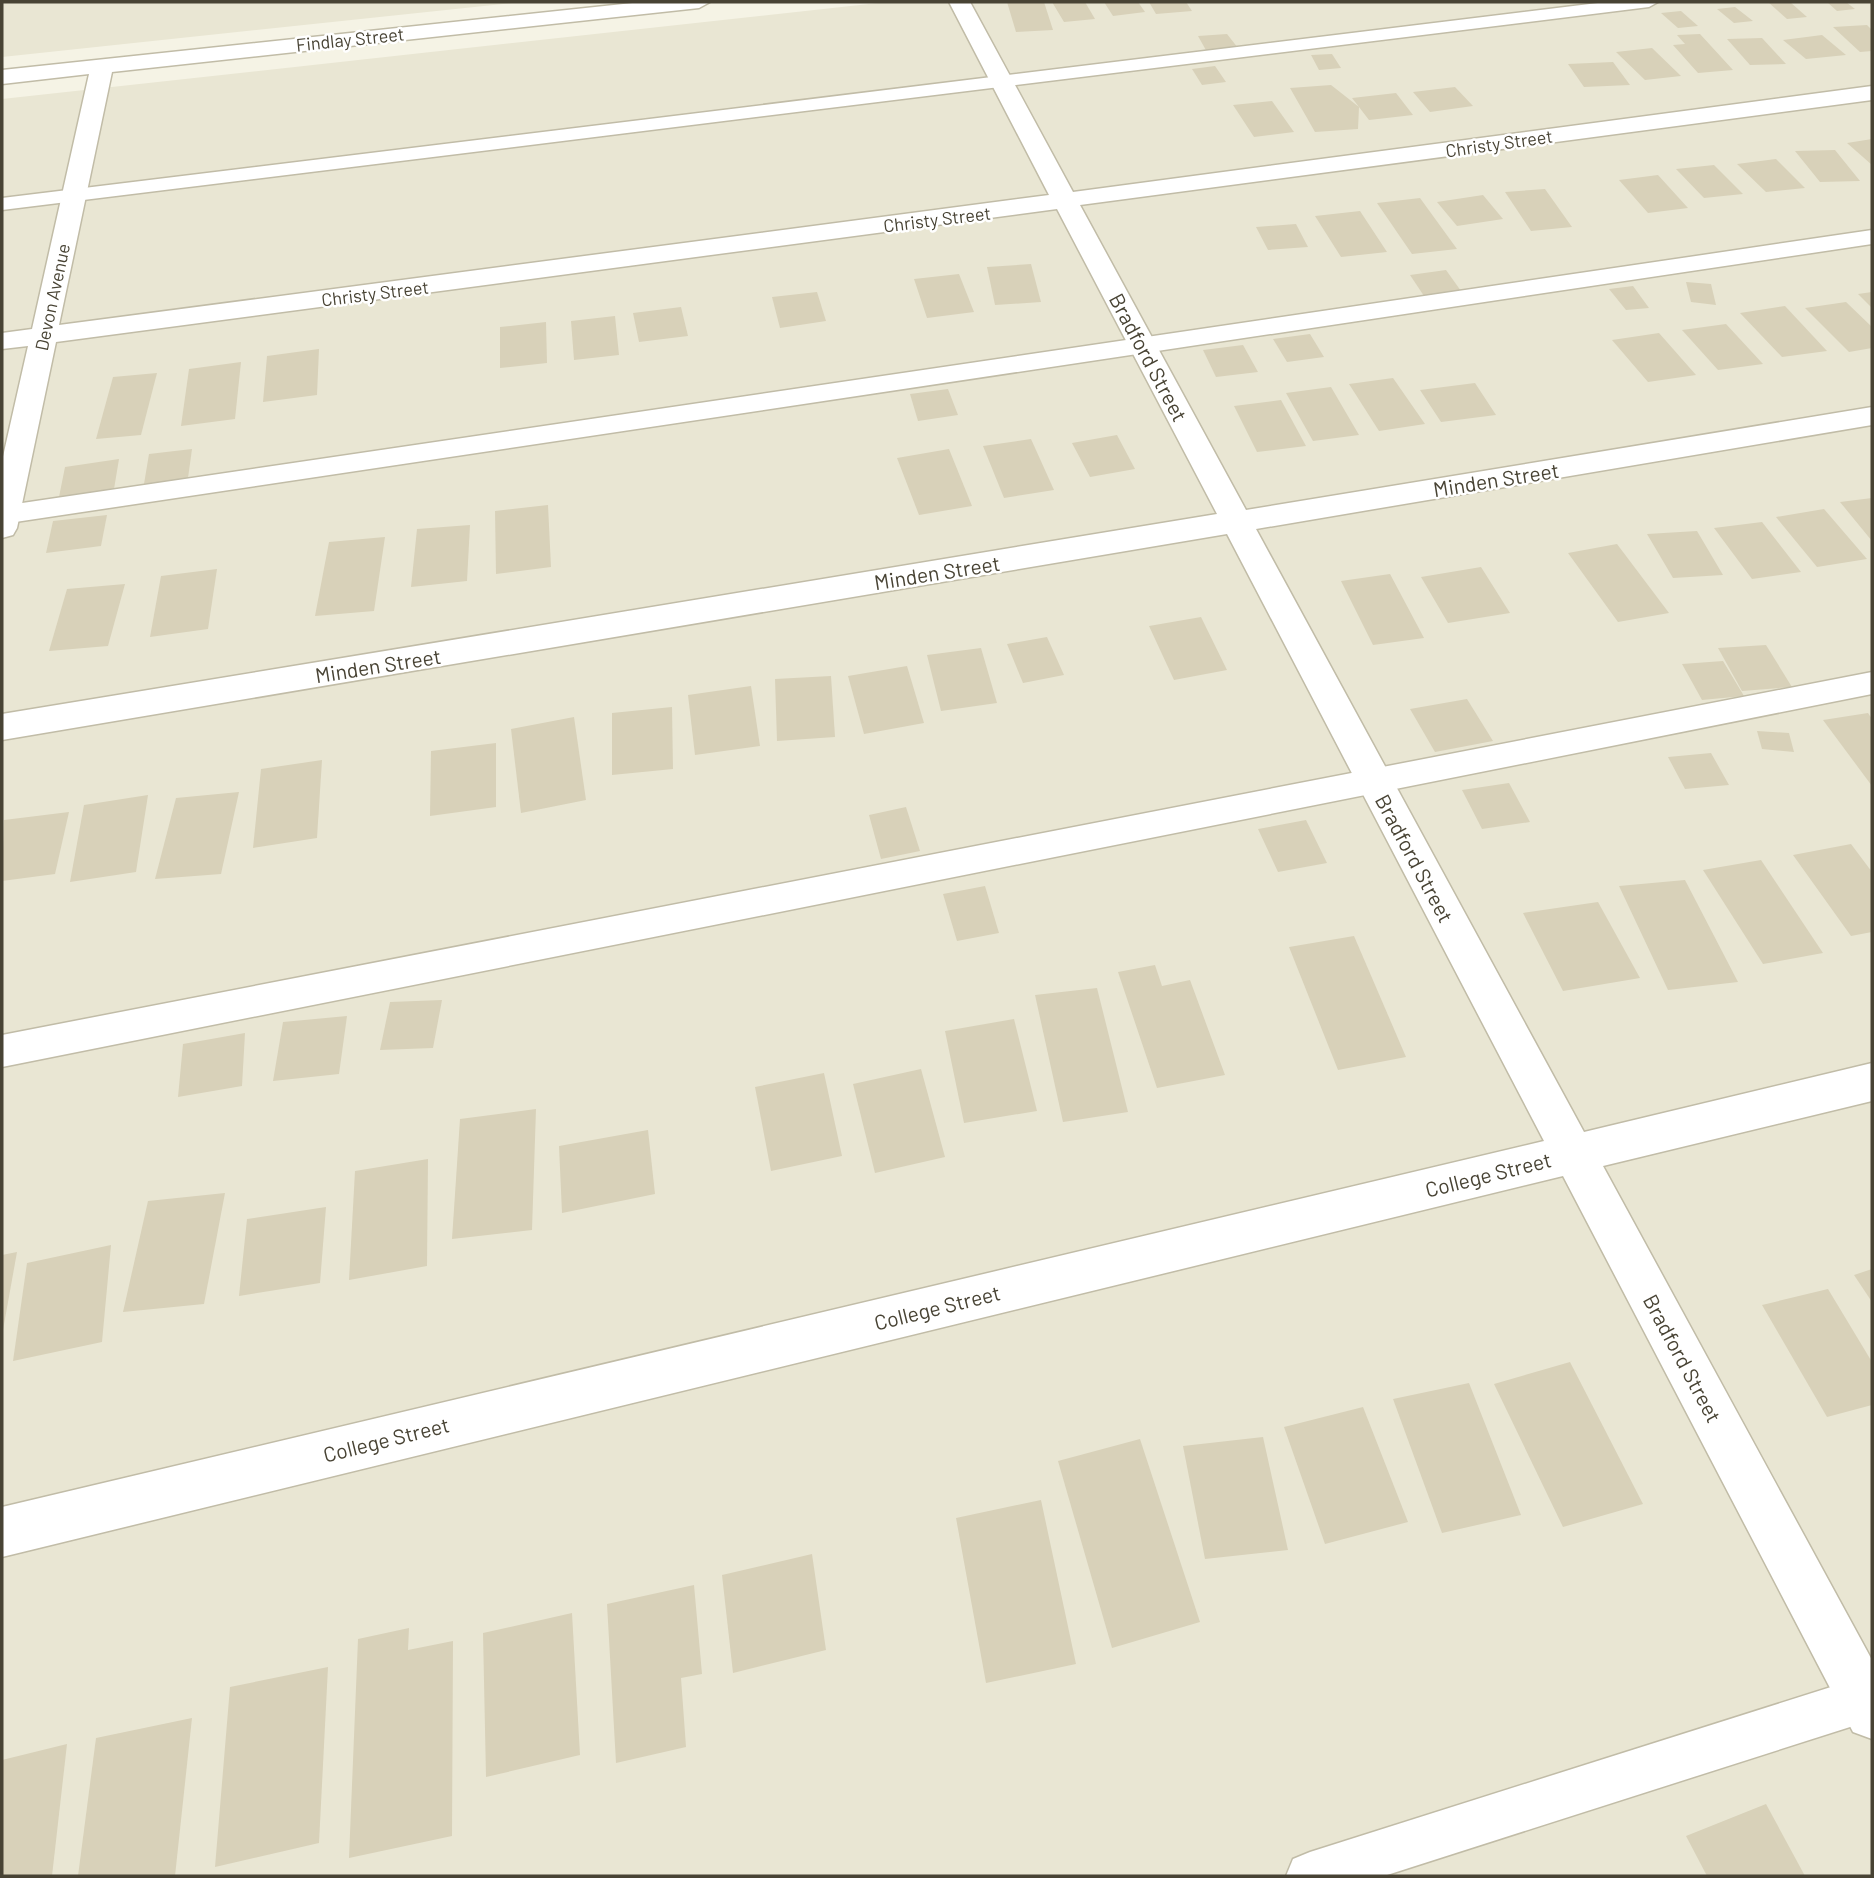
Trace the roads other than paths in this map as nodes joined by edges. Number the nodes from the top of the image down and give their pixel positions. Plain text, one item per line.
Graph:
1 (699, 2) edge
2 (960, 2) edge
3 (1649, 2) edge
4 (102, 66) junction
5 (2, 77) edge
6 (1000, 79) junction
7 (1872, 93) edge
8 (74, 195) junction
9 (1066, 202) junction
10 (2, 204) edge
11 (1872, 237) edge
12 (44, 336) junction
13 (2, 341) edge
14 (1142, 344) junction
15 (1872, 416) edge
16 (3, 519) edge
17 (1236, 522) junction
18 (1872, 683) edge
19 (2, 727) edge
20 (1374, 780) junction
21 (2, 1051) edge
22 (1872, 1082) edge
23 (1573, 1153) junction
24 (2, 1532) edge
25 (1870, 1703) edge
26 (1310, 1876) edge

1 - 4 street, Findlay Street
2 - 6 street, Bradford Street
3 - 6 lane
4 - 5 street, Findlay Street
4 - 8 street, Devon Avenue
6 - 8 lane
6 - 9 street, Bradford Street
7 - 9 street, Christy Street
8 - 10 lane
8 - 12 street, Devon Avenue
9 - 12 street, Christy Street
9 - 14 street, Bradford Street
11 - 14 lane
12 - 13 street, Christy Street
12 - 16 street, Devon Avenue
14 - 16 lane
14 - 17 street, Bradford Street
15 - 17 street, Minden Street
17 - 19 street, Minden Street
17 - 20 street, Bradford Street
18 - 20 lane
20 - 21 lane
20 - 23 street, Bradford Street
22 - 23 street, College Street
23 - 24 street, College Street
23 - 25 street, Bradford Street
25 - 26 lane

